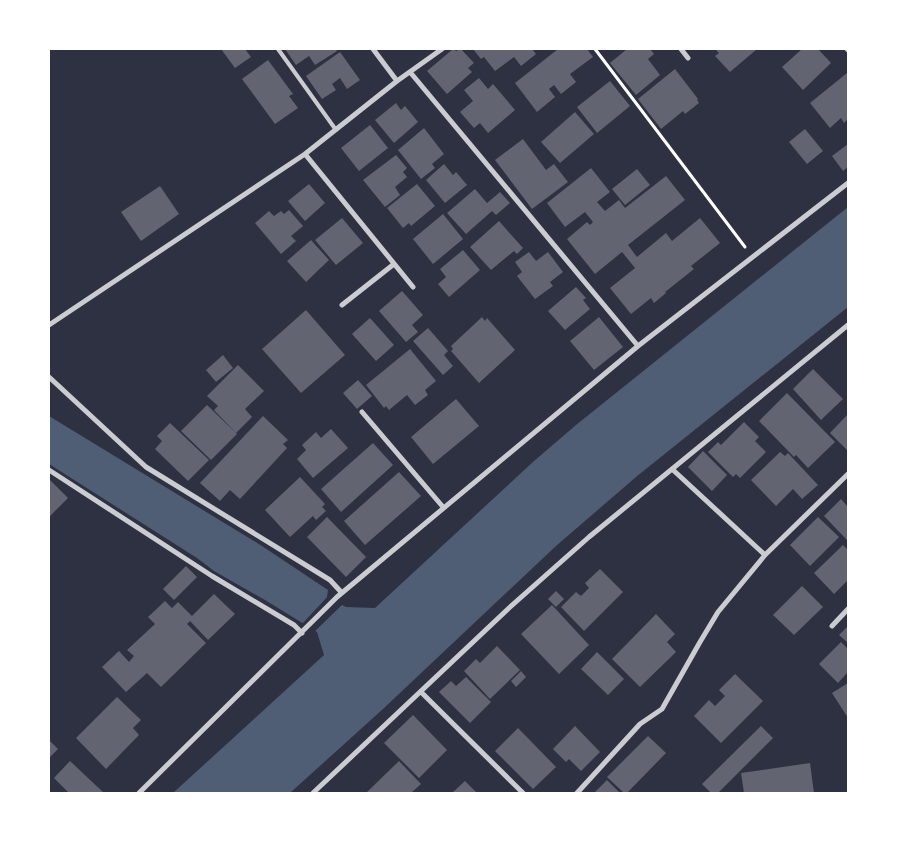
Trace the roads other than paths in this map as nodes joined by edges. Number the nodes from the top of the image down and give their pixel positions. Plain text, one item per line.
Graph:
1 (278, 49) edge
2 (373, 49) edge
3 (442, 49) edge
4 (681, 49) edge
5 (688, 58) dead end
6 (410, 72) junction
7 (397, 82) junction
8 (336, 130) junction
9 (305, 154) junction
10 (848, 183) edge
11 (394, 264) junction
12 (413, 287) dead end
13 (342, 305) dead end
14 (49, 324) edge
15 (848, 326) edge
16 (638, 346) junction
17 (49, 377) edge
18 (362, 412) dead end
19 (672, 469) junction
20 (49, 470) edge
21 (848, 474) edge
22 (443, 507) junction
23 (764, 555) junction
24 (340, 595) junction
25 (848, 609) edge
26 (832, 626) dead end
27 (302, 633) junction
28 (420, 692) junction
29 (316, 792) edge
30 (139, 793) edge
31 (523, 793) edge
32 (577, 793) edge

1 - 8 lane
2 - 7 street
3 - 6 street
4 - 5 street
6 - 7 street
6 - 16 street
7 - 8 street
8 - 9 street
9 - 11 street
9 - 14 street
10 - 16 street
11 - 12 street
11 - 13 street
15 - 19 street
16 - 22 street
17 - 24 street
18 - 22 street
19 - 23 street
19 - 28 street
20 - 27 street
21 - 23 street
22 - 24 street
23 - 32 street
24 - 27 street
25 - 26 street
27 - 30 street
28 - 29 street
28 - 31 street

